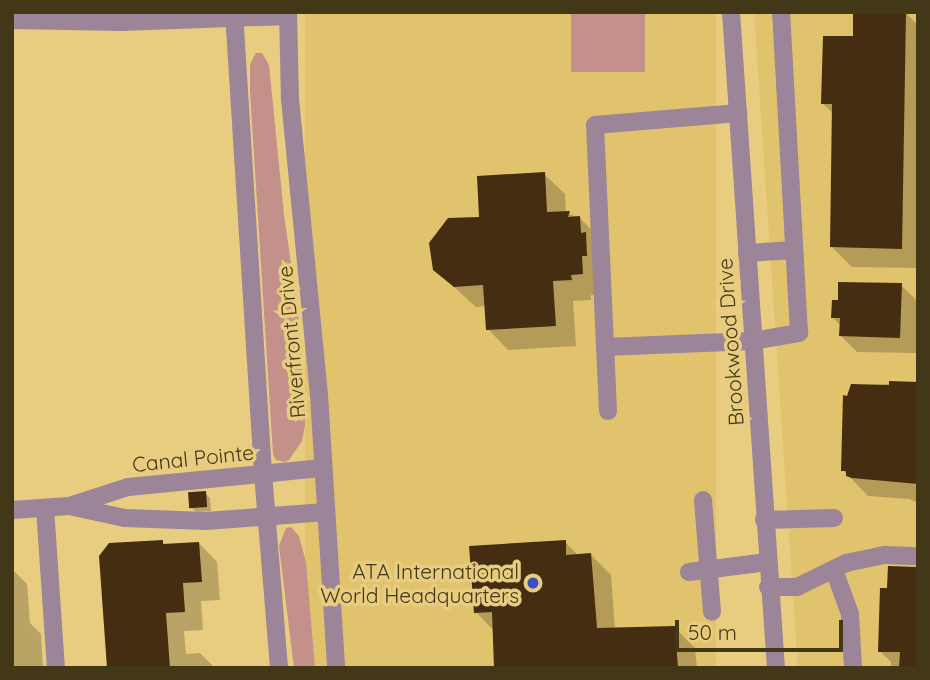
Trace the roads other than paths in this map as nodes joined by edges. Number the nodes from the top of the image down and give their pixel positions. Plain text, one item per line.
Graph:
1 (731, 12) edge
2 (781, 12) edge
3 (288, 14) edge
4 (235, 15) edge
5 (12, 20) edge
6 (738, 113) junction
7 (794, 250) junction
8 (747, 253) junction
9 (753, 341) junction
10 (605, 347) junction
11 (608, 411) dead end
12 (323, 468) junction
13 (263, 473) junction
14 (703, 500) dead end
15 (69, 506) junction
16 (45, 508) junction
17 (12, 510) edge
18 (326, 512) junction
19 (266, 517) junction
20 (834, 518) dead end
21 (764, 520) junction
22 (918, 556) edge
23 (767, 562) junction
24 (709, 570) junction
25 (834, 570) junction
26 (689, 572) dead end
27 (768, 587) junction
28 (712, 611) dead end
29 (56, 668) edge
30 (279, 668) edge
31 (335, 668) edge
32 (776, 668) edge
33 (853, 668) edge

1 - 6 street, Brookwood Drive
2 - 7 street
3 - 4 street
3 - 12 street, Riverfront Drive
4 - 5 street
4 - 13 street, Riverfront Drive
6 - 8 street, Brookwood Drive
6 - 10 street
7 - 8 street
7 - 9 street
8 - 9 street, Brookwood Drive
9 - 10 street
9 - 21 street, Brookwood Drive
10 - 11 street
12 - 13 street, Canal Pointe
12 - 18 street, Riverfront Drive
13 - 15 street, Canal Pointe
13 - 19 street, Riverfront Drive
14 - 24 street
15 - 16 street, Canal Pointe
15 - 19 street, Canal Pointe
16 - 17 street, Canal Pointe
16 - 29 street
18 - 19 street, Canal Pointe
18 - 31 street, Riverfront Drive
19 - 30 street, Riverfront Drive
20 - 21 street
21 - 23 street, Brookwood Drive
22 - 25 street
23 - 24 street
23 - 27 street, Brookwood Drive
24 - 26 street
24 - 28 street
25 - 27 street
25 - 33 street
27 - 32 street, Brookwood Drive

